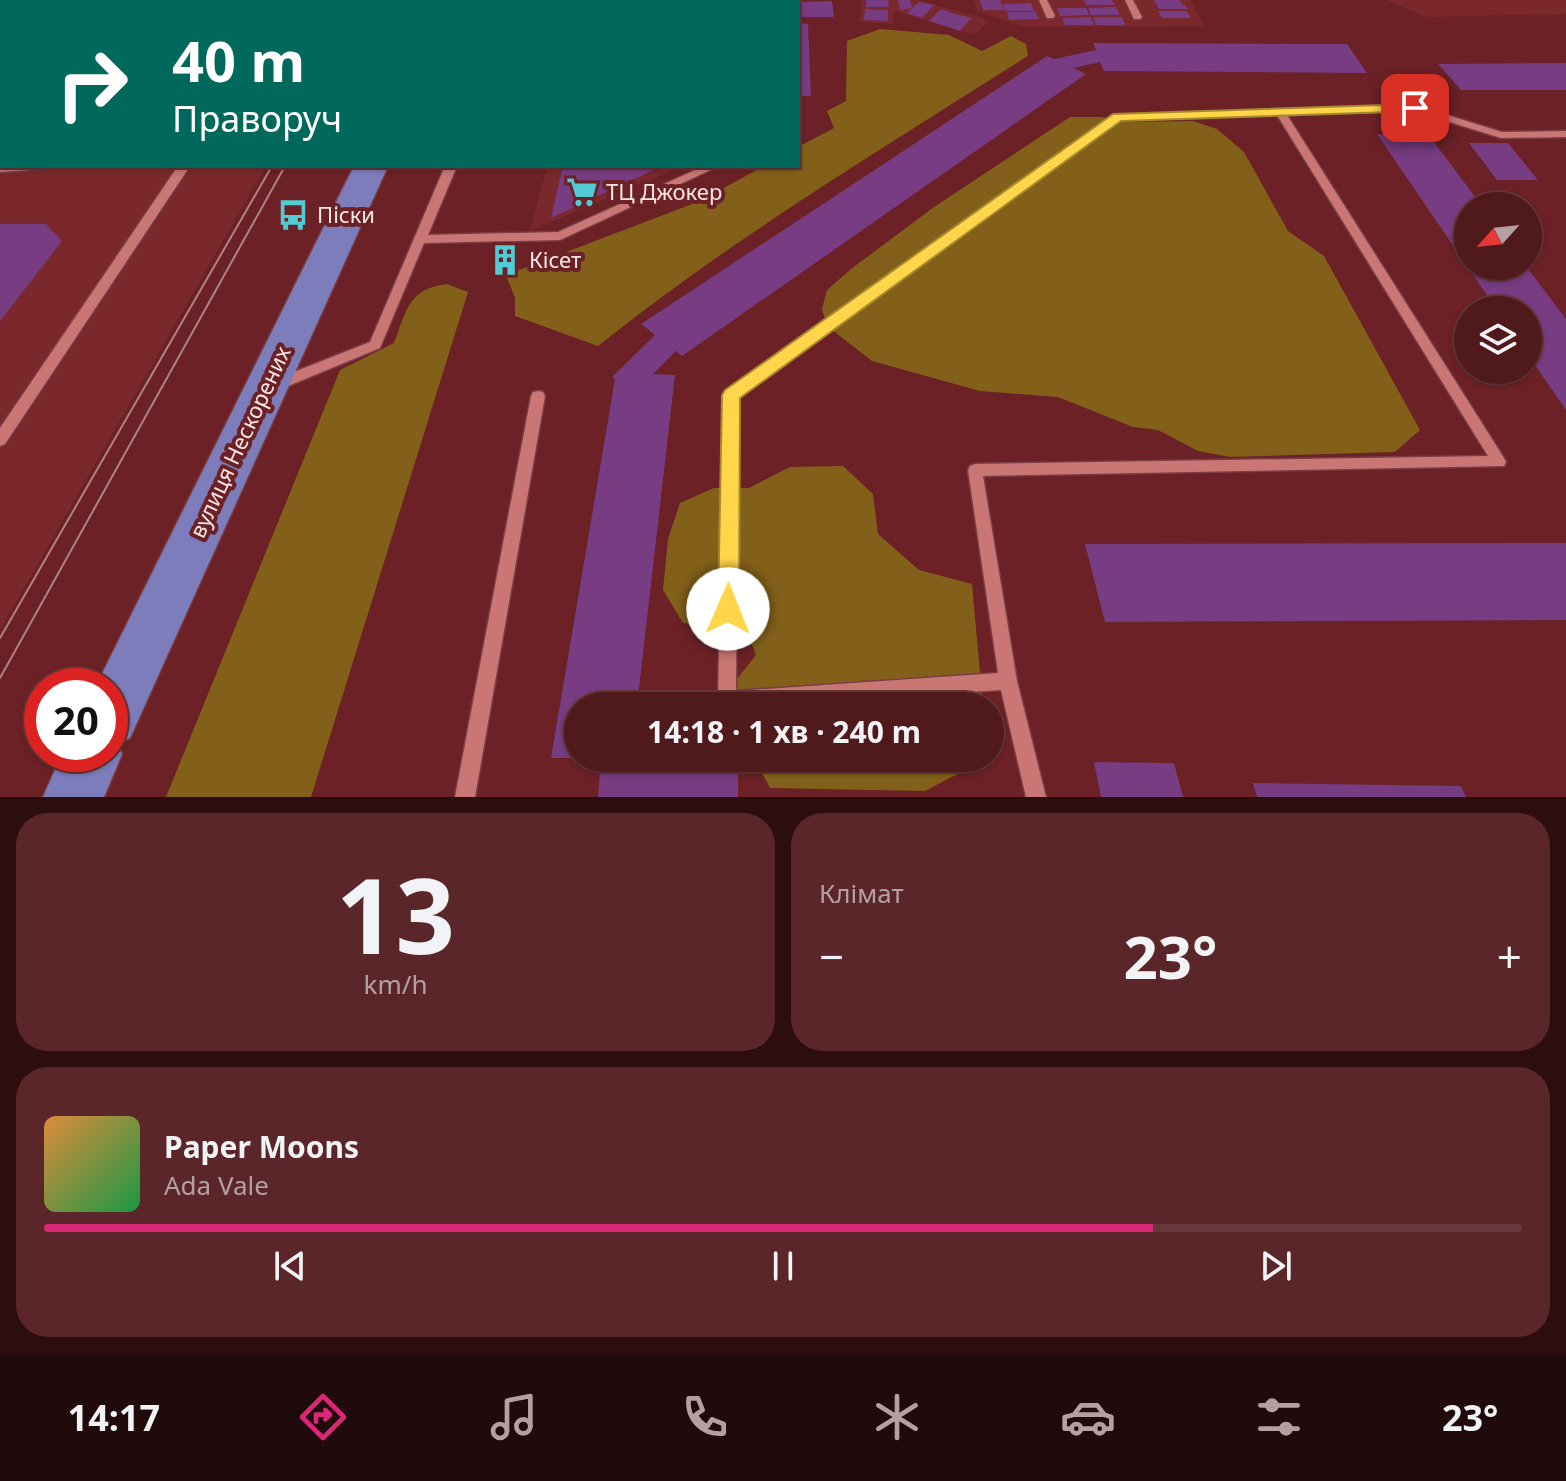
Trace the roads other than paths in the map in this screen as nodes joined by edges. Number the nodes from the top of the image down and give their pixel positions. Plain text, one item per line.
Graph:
1 (1043, 0) edge
2 (1129, 0) edge
3 (1050, 16) dead end
4 (1137, 17) dead end
5 (1280, 112) junction
6 (1566, 134) edge
7 (183, 168) edge
8 (370, 168) edge
9 (450, 168) edge
10 (709, 168) edge
11 (420, 239) junction
12 (264, 390) junction
13 (538, 396) dead end
14 (0, 440) edge
15 (128, 680) edge
16 (1008, 681) junction
17 (85, 772) edge
18 (73, 797) edge
19 (465, 797) edge
20 (1036, 797) edge

1 - 3 lane
2 - 4 lane
5 - 6 lane
5 - 16 lane
5 - 16 lane
7 - 14 lane
8 - 12 main road, вулиця Нескорених
9 - 11 lane
10 - 11 lane
11 - 12 lane
12 - 15 main road, вулиця Нескорених
13 - 19 lane
16 - 20 lane
17 - 18 main road

